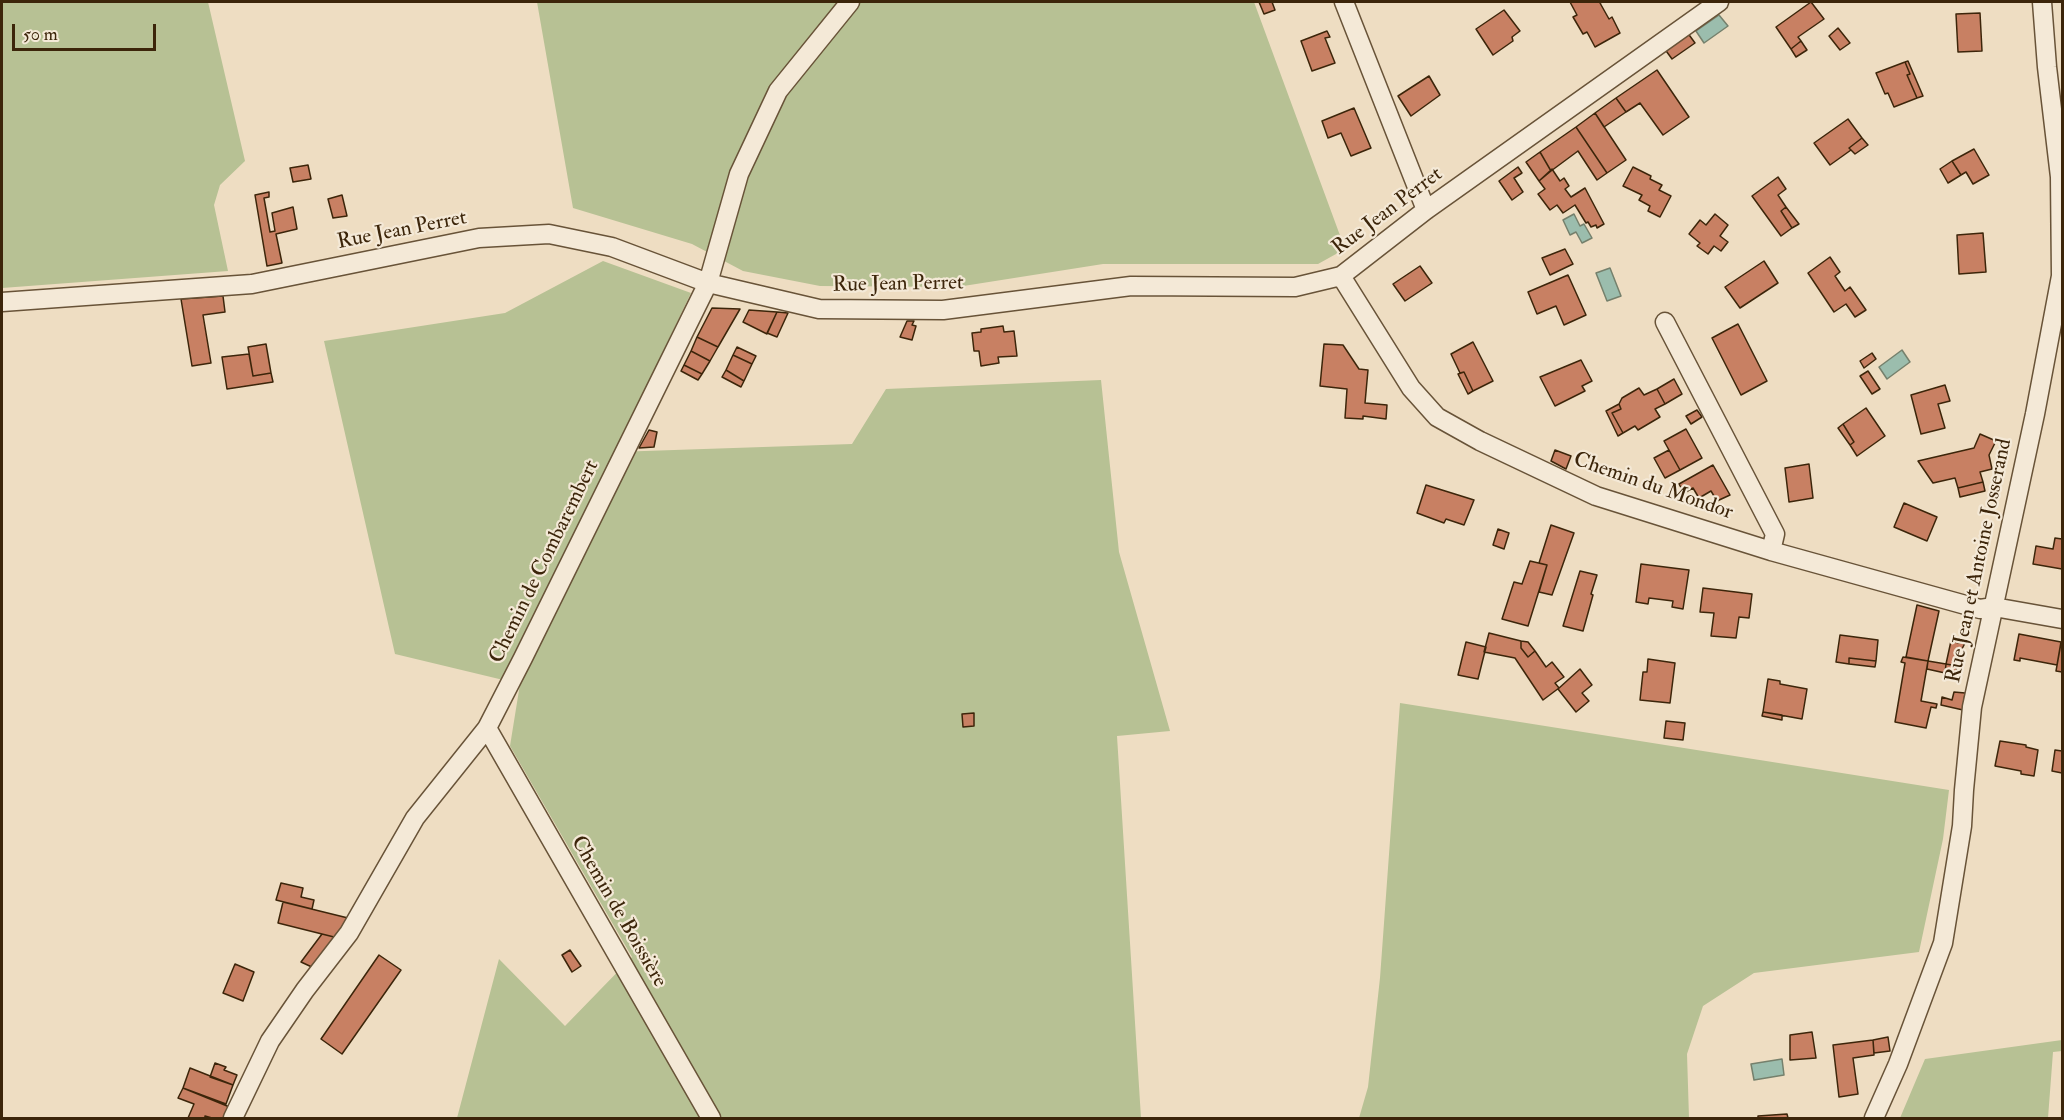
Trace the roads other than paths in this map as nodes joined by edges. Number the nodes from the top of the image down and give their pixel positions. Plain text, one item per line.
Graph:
1 (850, 2) edge
2 (1344, 2) edge
3 (1719, 2) edge
4 (2042, 2) edge
5 (1426, 210) junction
6 (1341, 276) junction
7 (708, 283) junction
8 (2, 302) edge
9 (1665, 322) dead end
10 (1771, 551) junction
11 (1994, 606) junction
12 (2062, 619) edge
13 (487, 728) junction
14 (233, 1119) edge
15 (711, 1119) edge
16 (1874, 1119) edge

1 - 7 street, Chemin de Combarembert
2 - 5 street
3 - 5 street, Rue Jean Perret
4 - 11 street, Rue Jean et Antoine Josserand
5 - 6 street, Rue Jean Perret
6 - 7 street, Rue Jean Perret
6 - 10 street, Chemin du Mondor
7 - 8 street, Rue Jean Perret
7 - 13 street, Chemin de Combarembert
9 - 10 street
10 - 11 street, Chemin du Mondor
11 - 12 street, Chemin du Mondor
11 - 16 street, Rue Jean et Antoine Josserand
13 - 14 street, Chemin de Combarembert
13 - 15 street, Chemin de Boissière

